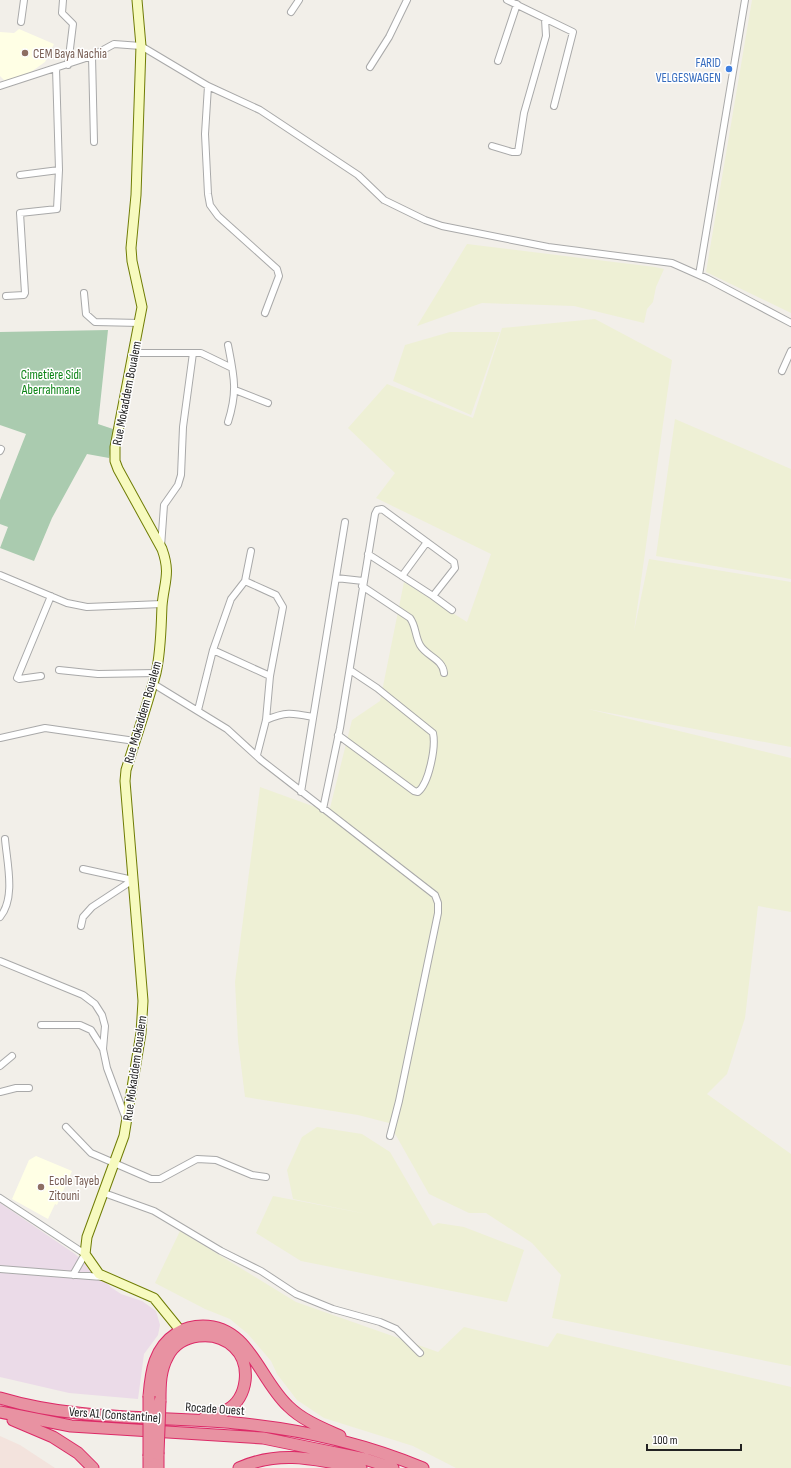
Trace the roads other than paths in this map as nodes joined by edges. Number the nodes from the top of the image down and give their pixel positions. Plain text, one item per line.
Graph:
1 (24, 0) edge
2 (63, 0) edge
3 (137, 0) edge
4 (299, 0) edge
5 (407, 0) edge
6 (507, 0) edge
7 (745, 0) edge
8 (517, 4) junction
9 (291, 12) dead end
10 (545, 19) junction
11 (20, 22) dead end
12 (141, 46) junction
13 (92, 56) junction
14 (498, 61) dead end
15 (68, 64) junction
16 (370, 67) dead end
17 (56, 68) junction
18 (0, 86) edge
19 (208, 86) junction
20 (554, 106) dead end
21 (94, 142) dead end
22 (492, 146) dead end
23 (58, 170) junction
24 (20, 175) dead end
25 (699, 275) junction
26 (84, 293) dead end
27 (6, 296) dead end
28 (265, 313) dead end
29 (140, 323) junction
30 (791, 323) edge
31 (228, 345) dead end
32 (791, 351) edge
33 (193, 353) junction
34 (134, 354) junction
35 (232, 368) junction
36 (782, 371) dead end
37 (235, 390) junction
38 (268, 403) dead end
39 (228, 422) dead end
40 (345, 522) dead end
41 (427, 542) junction
42 (161, 547) junction
43 (251, 552) dead end
44 (368, 554) junction
45 (0, 575) edge
46 (402, 576) junction
47 (336, 578) junction
48 (245, 581) junction
49 (363, 584) junction
50 (51, 596) junction
51 (433, 596) junction
52 (162, 604) junction
53 (452, 610) dead end
54 (213, 650) junction
55 (59, 670) dead end
56 (350, 670) junction
57 (156, 672) junction
58 (444, 673) dead end
59 (41, 676) dead end
60 (270, 676) junction
61 (152, 683) junction
62 (198, 710) junction
63 (313, 717) junction
64 (266, 720) junction
65 (338, 735) junction
66 (0, 738) edge
67 (135, 740) junction
68 (257, 755) junction
69 (301, 792) junction
70 (323, 809) junction
71 (5, 839) dead end
72 (83, 869) dead end
73 (133, 880) junction
74 (0, 918) edge
75 (81, 926) dead end
76 (0, 961) edge
77 (41, 1025) dead end
78 (103, 1049) junction
79 (12, 1056) dead end
80 (0, 1066) edge
81 (29, 1088) dead end
82 (0, 1092) edge
83 (126, 1120) junction
84 (66, 1127) dead end
85 (390, 1136) dead end
86 (114, 1164) junction
87 (266, 1177) dead end
88 (104, 1193) junction
89 (0, 1198) edge
90 (85, 1254) junction
91 (0, 1269) edge
92 (73, 1275) junction
93 (105, 1277) junction
94 (168, 1314) junction
95 (184, 1335) junction
96 (168, 1340) junction
97 (420, 1353) dead end
98 (0, 1398) edge
99 (0, 1413) edge
100 (187, 1420) junction
101 (366, 1448) junction
102 (153, 1455) junction
103 (93, 1468) edge
104 (149, 1468) edge
105 (158, 1468) edge
106 (239, 1468) edge
107 (361, 1468) edge
108 (393, 1468) edge
109 (423, 1468) edge

1 - 11 street
2 - 15 street
3 - 12 street, Rue Mokaddem Boualem
4 - 9 street
5 - 16 street
6 - 8 street
7 - 25 street
8 - 10 street
8 - 14 street
10 - 20 street
10 - 22 street
12 - 13 street
12 - 19 street
12 - 29 street, Rue Mokaddem Boualem
13 - 15 street
13 - 21 street
15 - 17 street
17 - 18 street
17 - 23 street
19 - 25 street
19 - 28 street
23 - 24 street
23 - 27 street
25 - 30 street
26 - 29 street
29 - 34 street, Rue Mokaddem Boualem
31 - 35 street
32 - 36 street
33 - 34 street
33 - 35 street
33 - 42 street
34 - 42 street, Rue Mokaddem Boualem
35 - 37 street
37 - 38 street
37 - 39 street
40 - 47 street
41 - 44 street
41 - 46 street
41 - 51 street
42 - 52 street, Rue Mokaddem Boualem
43 - 48 street
44 - 46 street
44 - 49 street
45 - 50 street
46 - 51 street
47 - 49 street
47 - 63 street
48 - 54 street
48 - 60 street
49 - 56 street
49 - 58 street
50 - 52 street
50 - 59 street
51 - 53 street
52 - 57 street, Rue Mokaddem Boualem
54 - 60 street
54 - 62 street
55 - 57 street
56 - 65 street
56 - 65 street
57 - 61 street, Rue Mokaddem Boualem
60 - 64 street
61 - 62 street
61 - 67 street, Rue Mokaddem Boualem
62 - 68 street
63 - 64 street
63 - 69 street
64 - 68 street
65 - 70 street
66 - 67 street
67 - 73 street, Rue Mokaddem Boualem
68 - 69 street
69 - 70 street
70 - 85 street
71 - 74 street
72 - 73 street
73 - 75 street
73 - 83 street, Rue Mokaddem Boualem
76 - 78 street
77 - 78 street
78 - 83 street
79 - 80 street
81 - 82 street
83 - 86 street, Rue Mokaddem Boualem
84 - 86 street
86 - 87 street
86 - 88 street, Rue Mokaddem Boualem
88 - 90 street, Rue Mokaddem Boualem
88 - 97 street
89 - 90 street
90 - 92 street
90 - 93 street
91 - 92 street
92 - 93 street
93 - 94 street
94 - 95 street
94 - 96 street
95 - 96 highway
95 - 100 highway
95 - 101 highway
95 - 102 highway, bridge
96 - 102 highway, bridge
98 - 100 highway, Rocade Ouest
99 - 103 highway
99 - 108 highway, Vers A1 (Constantine)
100 - 101 highway, Rocade Ouest
101 - 109 highway, Rocade Ouest
102 - 104 highway
102 - 105 highway
106 - 107 highway

